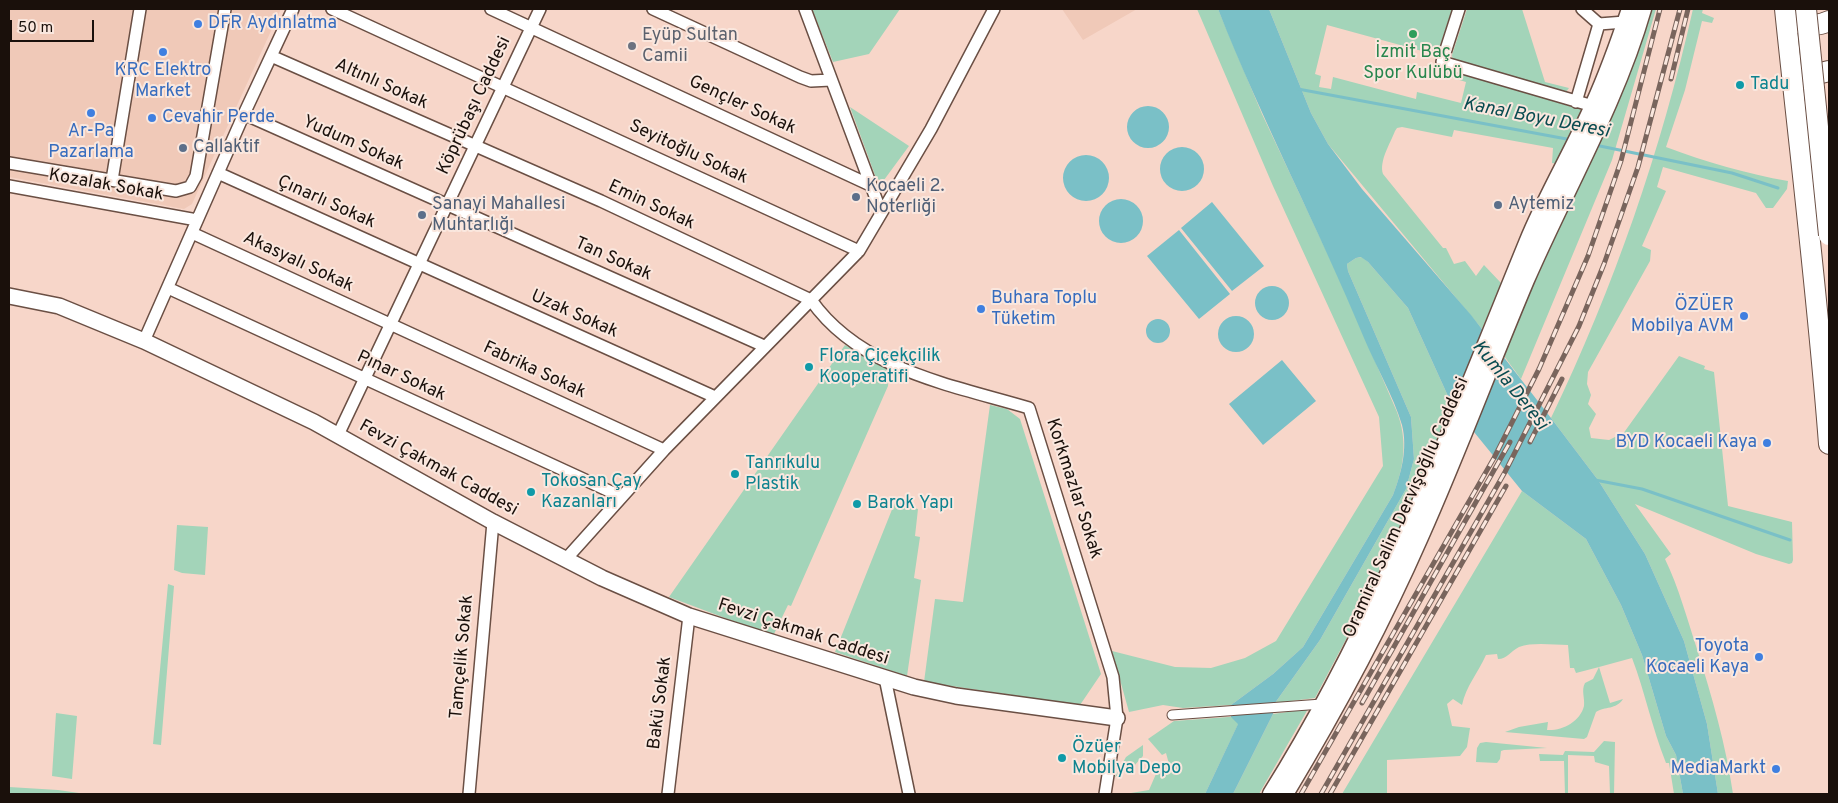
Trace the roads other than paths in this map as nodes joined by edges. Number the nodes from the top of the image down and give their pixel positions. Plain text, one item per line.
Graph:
1 (140, 9) edge
2 (225, 9) edge
3 (293, 9) edge
4 (332, 9) edge
5 (491, 9) edge
6 (540, 9) edge
7 (653, 9) edge
8 (804, 9) edge
9 (994, 9) edge
10 (1459, 9) edge
11 (1582, 9) edge
12 (1643, 9) edge
13 (1806, 9) edge
14 (1785, 13) edge
15 (1627, 16) edge
16 (1829, 21) edge
17 (1599, 24) junction
18 (532, 28) junction
19 (271, 56) junction
20 (1829, 71) edge
21 (831, 80) junction
22 (503, 88) junction
23 (1792, 89) junction
24 (1576, 102) junction
25 (1594, 113) junction
26 (244, 114) junction
27 (1798, 142) junction
28 (476, 146) junction
29 (1829, 151) edge
30 (1573, 161) junction
31 (9, 163) edge
32 (218, 173) junction
33 (112, 180) junction
34 (870, 185) junction
35 (9, 186) edge
36 (1829, 200) edge
37 (447, 206) junction
38 (881, 212) junction
39 (1807, 216) junction
40 (197, 220) junction
41 (192, 232) junction
42 (1829, 236) edge
43 (859, 251) junction
44 (419, 264) junction
45 (168, 288) junction
46 (1513, 295) junction
47 (9, 296) edge
48 (811, 300) junction
49 (390, 325) junction
50 (144, 341) junction
51 (764, 346) junction
52 (364, 380) junction
53 (715, 397) junction
54 (1463, 420) junction
55 (338, 435) junction
56 (1829, 444) edge
57 (664, 450) junction
58 (620, 496) junction
59 (493, 522) junction
60 (566, 559) junction
61 (689, 616) junction
62 (885, 678) junction
63 (1318, 704) junction
64 (1172, 715) dead end
65 (1117, 718) junction
66 (469, 794) edge
67 (668, 794) edge
68 (909, 794) edge
69 (1105, 794) edge
70 (1271, 794) edge
71 (1285, 794) edge

1 - 33 street
2 - 33 street
3 - 19 street
4 - 22 street, Seyitoğlu Sokak
5 - 18 street, Gençler Sokak
6 - 18 street, Köprübaşı Caddesi
7 - 21 street
8 - 21 street
9 - 38 street
10 - 24 street
11 - 17 street
12 - 25 main road, Oramiral Salim Dervişoğllu Caddesi
13 - 42 highway, bridge
14 - 16 highway
14 - 23 highway
15 - 17 street
15 - 25 main road, Oramiral Salim Dervişoğllu Caddesi
17 - 24 street
18 - 22 street, Köprübaşı Caddesi
18 - 34 street, Gençler Sokak
19 - 26 street
19 - 28 street, Altınlı Sokak
20 - 23 highway
21 - 34 street
22 - 28 street, Köprübaşı Caddesi
22 - 43 street, Seyitoğlu Sokak
23 - 27 highway
24 - 25 street
25 - 30 main road, Oramiral Salim Dervişoğllu Caddesi
26 - 32 street
26 - 37 street, Yudum Sokak
27 - 29 highway
27 - 39 highway
28 - 37 street, Köprübaşı Caddesi
28 - 48 street, Emin Sokak
30 - 46 main road, Oramiral Salim Dervişoğllu Caddesi
30 - 46 main road, Oramiral Salim Dervişoğllu Caddesi
31 - 33 street
32 - 40 street
32 - 44 street, Çınarlı Sokak
34 - 38 street
35 - 40 street, Kozalak Sokak
36 - 39 highway
37 - 44 street, Köprübaşı Caddesi
37 - 51 street, Tan Sokak
38 - 43 street
39 - 56 highway
40 - 41 street
41 - 45 street
41 - 49 street, Akasyalı Sokak
43 - 48 street
44 - 49 street, Köprübaşı Caddesi
44 - 53 street, Uzak Sokak
45 - 50 street
45 - 52 street, Pınar Sokak
46 - 54 main road, Oramiral Salim Dervişoğllu Caddesi
47 - 50 street, Fevzi Çakmak Caddesi
48 - 51 street
48 - 65 street, Korkmazlar Sokak
49 - 52 street, Köprübaşı Caddesi
49 - 57 street, Fabrika Sokak
50 - 55 street, Fevzi Çakmak Caddesi
51 - 53 street
52 - 55 street, Köprübaşı Caddesi
52 - 58 street, Pınar Sokak
53 - 57 street
54 - 63 main road, Oramiral Salim Dervişoğllu Caddesi
54 - 71 main road, Oramiral Salim Dervişoğllu Caddesi
55 - 59 street, Fevzi Çakmak Caddesi
57 - 58 street
58 - 60 street
59 - 60 street, Fevzi Çakmak Caddesi
59 - 66 street, Tamçelik Sokak
60 - 61 street, Fevzi Çakmak Caddesi
61 - 62 street, Fevzi Çakmak Caddesi
61 - 67 street, Bakü Sokak
62 - 65 street, Fevzi Çakmak Caddesi
62 - 68 street
63 - 64 street
63 - 70 main road, Oramiral Salim Dervişoğllu Caddesi
65 - 69 street, Korkmazlar Sokak

